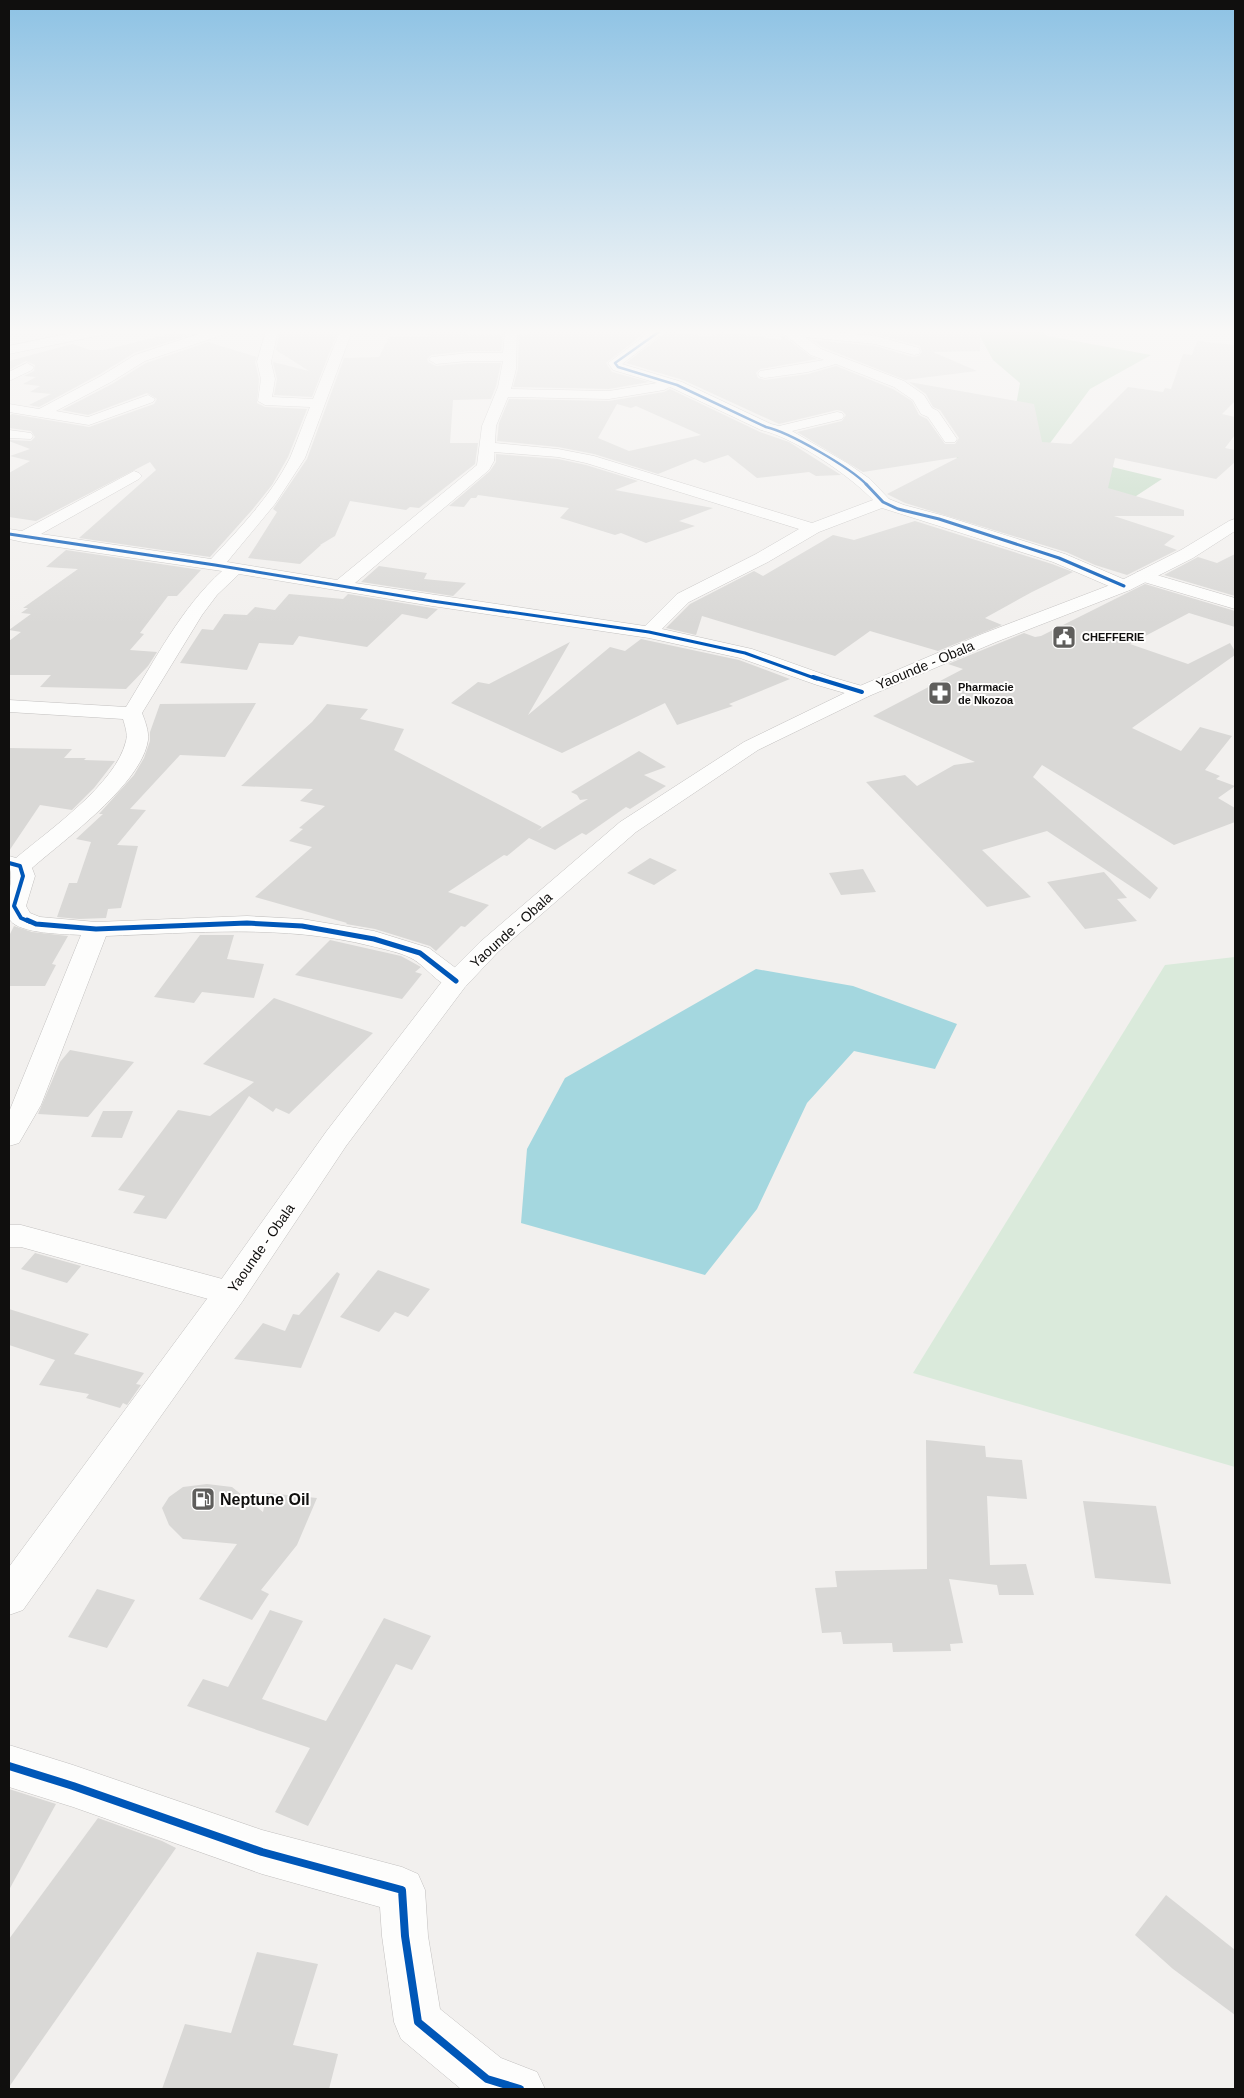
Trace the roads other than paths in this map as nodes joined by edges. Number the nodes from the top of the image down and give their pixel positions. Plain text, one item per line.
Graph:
1 (308, 429) edge
2 (489, 429) edge
3 (774, 429) edge
4 (784, 429) edge
5 (943, 429) edge
6 (779, 430) junction
7 (9, 434) edge
8 (26, 436) dead end
9 (950, 439) dead end
10 (488, 447) junction
11 (134, 476) dead end
12 (883, 502) junction
13 (1235, 524) edge
14 (813, 528) junction
15 (16, 535) edge
16 (225, 567) junction
17 (1134, 581) junction
18 (340, 586) junction
19 (1235, 604) edge
20 (649, 632) junction
21 (862, 692) junction
22 (9, 706) edge
23 (132, 713) junction
24 (14, 864) edge
25 (96, 929) junction
26 (456, 981) junction
27 (9, 1136) edge
28 (9, 1236) edge
29 (230, 1293) junction
30 (9, 1598) edge
31 (9, 1766) edge
32 (520, 2089) edge

1 - 16 main road
2 - 10 main road
3 - 6 main road
4 - 6 main road
5 - 9 main road
6 - 12 main road
7 - 8 main road
10 - 14 main road
10 - 18 main road
11 - 15 main road
12 - 14 main road
12 - 17 main road
13 - 17 main road, Yaounde - Obala
14 - 20 main road
15 - 16 main road
16 - 18 main road
16 - 23 main road
17 - 19 main road
17 - 21 main road, Yaounde - Obala
18 - 20 main road
20 - 21 main road
21 - 26 main road, Yaounde - Obala
22 - 23 main road
23 - 24 main road
24 - 25 main road
25 - 26 main road
25 - 27 main road
26 - 29 main road, Yaounde - Obala
28 - 29 main road
29 - 30 main road, Yaounde - Obala
31 - 32 main road

